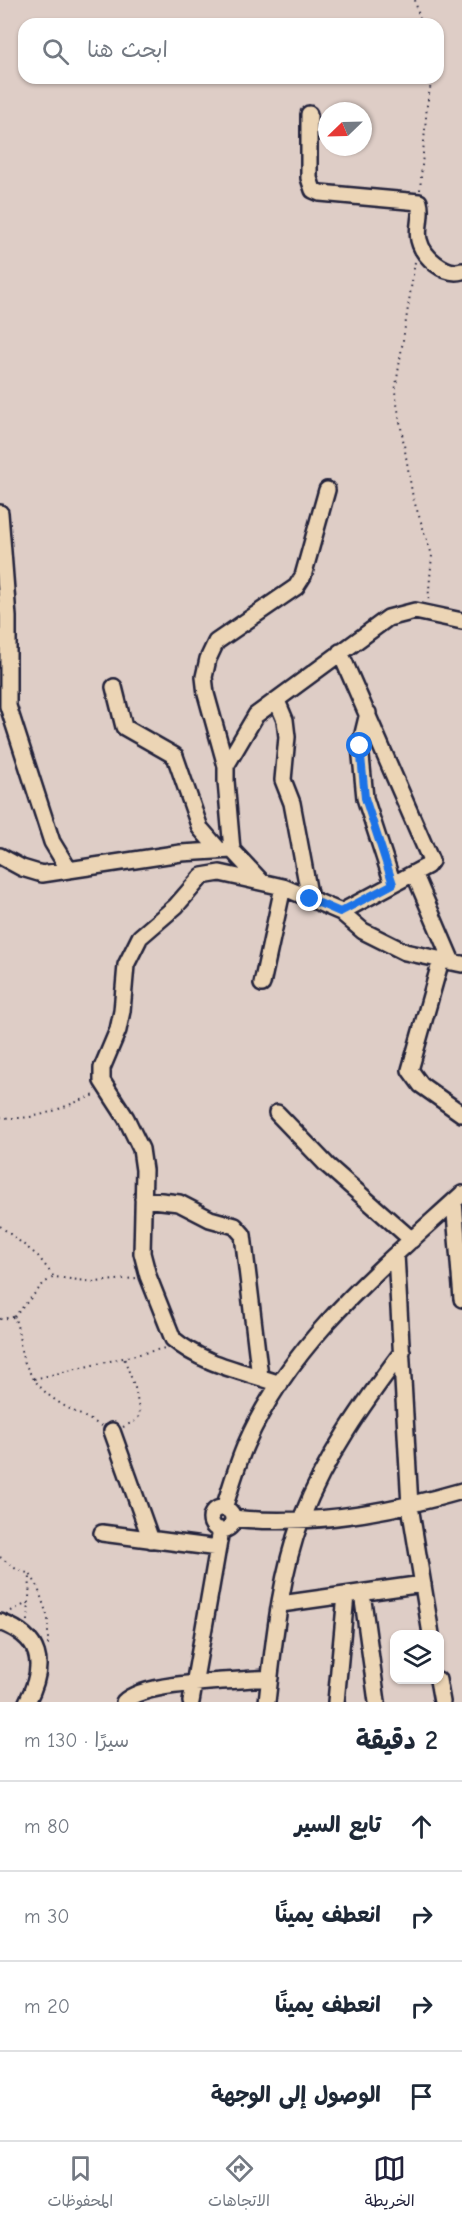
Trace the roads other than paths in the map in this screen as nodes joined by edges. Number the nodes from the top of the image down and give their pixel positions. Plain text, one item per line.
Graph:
1 (309, 114) dead end
2 (462, 271) edge
3 (327, 490) dead end
4 (0, 513) edge
5 (462, 621) edge
6 (340, 652) junction
7 (114, 687) dead end
8 (277, 701) junction
9 (368, 713) junction
10 (226, 766) junction
11 (226, 850) junction
12 (0, 856) edge
13 (69, 870) junction
14 (414, 873) junction
15 (261, 881) junction
16 (393, 884) junction
17 (283, 887) junction
18 (310, 899) junction
19 (340, 912) junction
20 (452, 962) edge
21 (262, 984) dead end
22 (277, 1113) dead end
23 (462, 1114) edge
24 (458, 1197) edge
25 (143, 1198) junction
26 (412, 1240) junction
27 (396, 1254) junction
28 (462, 1299) edge
29 (402, 1352) junction
30 (260, 1377) junction
31 (280, 1384) junction
32 (112, 1431) road end
33 (462, 1491) edge
34 (410, 1506) junction
35 (228, 1513) junction
36 (302, 1518) junction
37 (102, 1533) dead end
38 (151, 1540) junction
39 (218, 1548) junction
40 (423, 1584) junction
41 (354, 1594) junction
42 (281, 1604) junction
43 (2, 1618) edge
44 (430, 1630) edge
45 (270, 1678) junction
46 (194, 1684) junction
47 (439, 1684) edge
48 (27, 1702) edge
49 (124, 1702) edge
50 (191, 1702) edge
51 (267, 1702) edge
52 (336, 1702) edge
53 (377, 1702) edge
54 (441, 1702) edge

1 - 2 street
3 - 10 street
4 - 13 street
5 - 6 street
6 - 8 street
6 - 9 street
7 - 11 street
8 - 10 street
8 - 18 street
9 - 14 street
9 - 16 street
10 - 11 street
11 - 13 street
11 - 15 street
12 - 13 street
14 - 16 street
14 - 20 street
15 - 17 street
15 - 25 street
16 - 19 street
17 - 18 street
17 - 21 street
18 - 19 street
19 - 20 street
20 - 23 street
22 - 26 street
24 - 26 street
24 - 28 street
25 - 30 street
25 - 30 street
26 - 27 street
27 - 29 street
27 - 31 street
29 - 34 street
29 - 36 street
30 - 31 street
31 - 35 street
32 - 38 street
33 - 34 street
34 - 36 street
34 - 40 street
35 - 36 street
35 - 39 street
36 - 42 street
37 - 38 street
38 - 39 street
39 - 46 street
40 - 41 street
40 - 44 street
41 - 42 street
41 - 52 street
41 - 53 street
42 - 45 street
43 - 48 street
45 - 46 street
45 - 51 street
46 - 49 street
46 - 50 street
47 - 54 street

